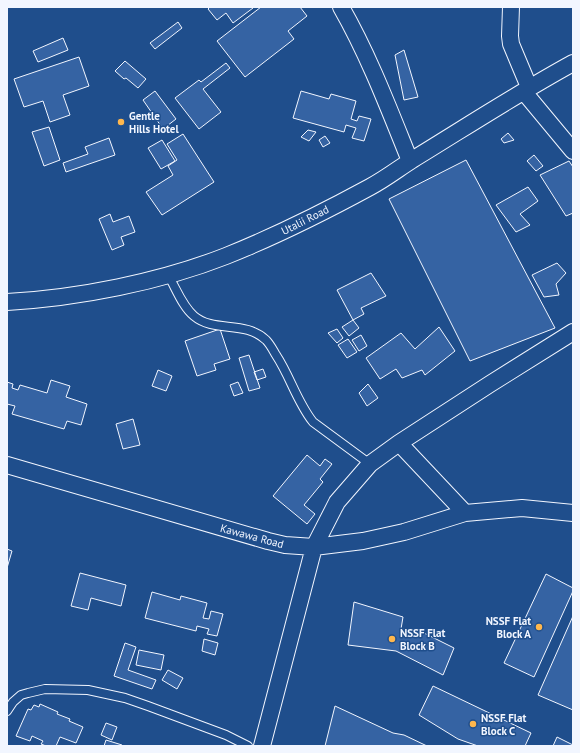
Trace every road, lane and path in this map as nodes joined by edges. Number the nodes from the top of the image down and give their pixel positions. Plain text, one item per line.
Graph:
1 (341, 7) edge
2 (511, 7) edge
3 (573, 63) edge
4 (526, 90) junction
5 (573, 151) edge
6 (410, 161) junction
7 (168, 275) junction
8 (7, 302) edge
9 (573, 332) edge
10 (400, 442) junction
11 (7, 464) edge
12 (370, 464) junction
13 (465, 513) junction
14 (573, 513) edge
15 (314, 547) junction
16 (7, 711) edge
17 (248, 746) edge
18 (262, 746) edge

1 - 6 street
2 - 4 street
3 - 4 street, Utalii Road
4 - 5 street
4 - 6 street, Utalii Road
6 - 7 street, Utalii Road
7 - 8 street, Utalii Road
7 - 12 lane
9 - 10 street
10 - 12 street
10 - 13 street
11 - 15 street, Kawawa Road
12 - 15 street
13 - 14 street, Kawawa Road
13 - 15 street, Kawawa Road
15 - 18 street
16 - 17 lane

